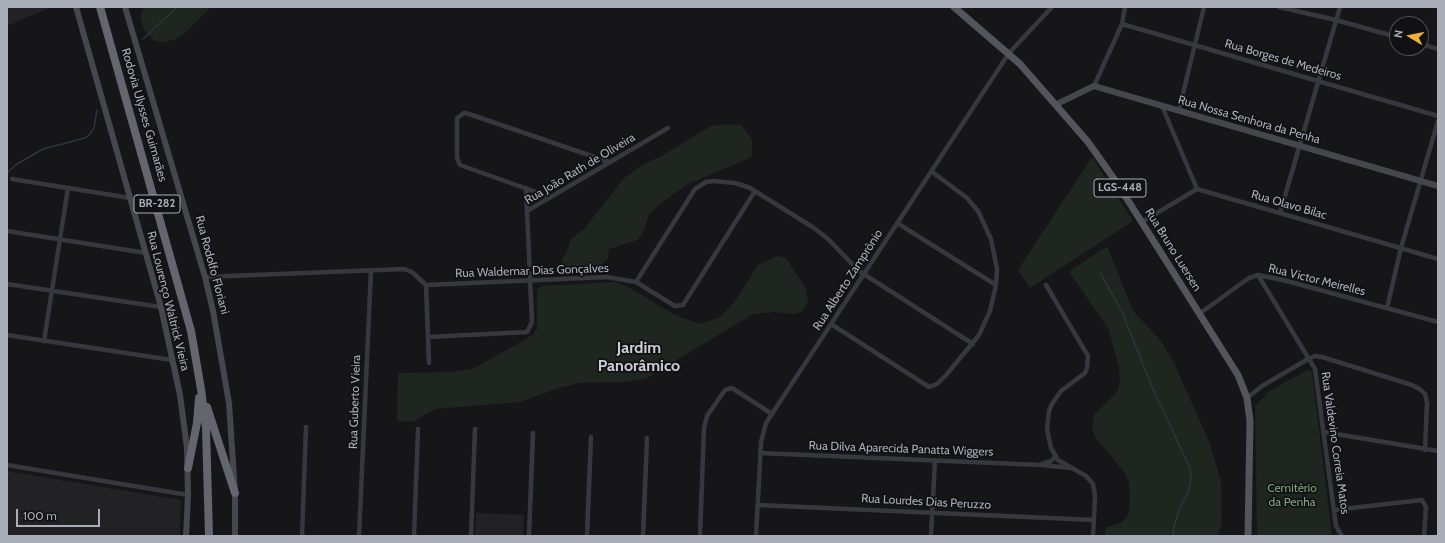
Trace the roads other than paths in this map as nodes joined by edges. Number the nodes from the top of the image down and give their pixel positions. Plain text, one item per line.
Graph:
1 (76, 7) edge
2 (100, 7) edge
3 (125, 7) edge
4 (954, 7) edge
5 (1051, 7) edge
6 (1125, 7) edge
7 (1204, 7) edge
8 (1279, 7) edge
9 (1340, 7) edge
10 (1336, 20) junction
11 (1122, 24) junction
12 (1389, 36) edge
13 (1194, 45) junction
14 (1009, 53) junction
15 (1318, 81) junction
16 (1094, 86) junction
17 (1057, 104) junction
18 (1162, 106) junction
19 (1179, 110) junction
20 (1438, 116) edge
21 (1438, 121) edge
22 (668, 128) dead end
23 (1299, 146) junction
24 (609, 162) junction
25 (931, 171) junction
26 (12, 179) dead end
27 (1421, 181) junction
28 (1438, 186) edge
29 (68, 188) junction
30 (526, 188) junction
31 (1197, 189) junction
32 (755, 191) junction
33 (550, 197) junction
34 (130, 198) junction
35 (527, 211) junction
36 (1280, 213) junction
37 (1142, 222) junction
38 (897, 223) junction
39 (7, 231) edge
40 (60, 239) junction
41 (1401, 248) junction
42 (146, 253) junction
43 (1438, 259) edge
44 (371, 270) junction
45 (864, 274) junction
46 (1258, 276) junction
47 (205, 277) junction
48 (530, 281) junction
49 (636, 282) junction
50 (7, 284) edge
51 (426, 285) junction
52 (996, 285) junction
53 (1046, 285) dead end
54 (52, 291) junction
55 (161, 307) junction
56 (1387, 308) junction
57 (1200, 314) junction
58 (1438, 322) edge
59 (831, 324) junction
60 (7, 335) edge
61 (428, 337) junction
62 (44, 341) junction
63 (973, 344) junction
64 (1308, 358) junction
65 (172, 360) junction
66 (197, 361) junction
67 (429, 363) dead end
68 (202, 389) junction
69 (1247, 398) junction
70 (772, 414) junction
71 (306, 427) dead end
72 (476, 429) dead end
73 (418, 430) dead end
74 (1324, 432) junction
75 (533, 433) dead end
76 (591, 437) dead end
77 (647, 438) dead end
78 (1425, 450) junction
79 (1438, 451) edge
80 (760, 453) junction
81 (1056, 456) junction
82 (935, 460) junction
83 (7, 465) edge
84 (1041, 465) junction
85 (188, 468) junction
86 (1071, 468) junction
87 (235, 493) junction
88 (188, 496) junction
89 (758, 505) junction
90 (1334, 510) junction
91 (932, 513) junction
92 (1094, 520) junction
93 (1341, 535) edge
94 (186, 536) edge
95 (209, 536) edge
96 (234, 536) edge
97 (302, 536) edge
98 (359, 536) edge
99 (414, 536) edge
100 (471, 536) edge
101 (529, 536) edge
102 (587, 536) edge
103 (643, 536) edge
104 (700, 536) edge
105 (756, 536) edge
106 (930, 536) edge
107 (1093, 536) edge
108 (1248, 536) edge
109 (1424, 536) edge

1 - 34 main road, Rua Lourenço Waltrick Vieira
2 - 66 highway, Rodovia Ulysses Guimarães / BR-282
3 - 47 main road, Rua Rodolfo Floriani
4 - 14 main road, Rua Bruno Luersen / LGS-448
5 - 14 street, Rua Alberto Zamprônio
6 - 11 street
7 - 13 street
8 - 10 street
9 - 10 street
10 - 12 street
10 - 15 street
11 - 13 street, Rua Borges de Medeiros
11 - 16 street
13 - 15 street, Rua Borges de Medeiros
13 - 19 street
14 - 17 main road, Rua Bruno Luersen / LGS-448
14 - 25 street, Rua Alberto Zamprônio
15 - 20 street, Rua Borges de Medeiros
15 - 23 street
16 - 17 main road
16 - 18 main road, Rua Nossa Senhora da Penha
17 - 37 main road, Rua Bruno Luersen / LGS-448
18 - 19 main road, Rua Nossa Senhora da Penha
18 - 31 street
19 - 23 main road, Rua Nossa Senhora da Penha
21 - 27 street
22 - 24 street, Rua João Rath de Oliveira
23 - 27 main road, Rua Nossa Senhora da Penha
23 - 36 street
24 - 30 street
24 - 33 street, Rua João Rath de Oliveira
25 - 38 street, Rua Alberto Zamprônio
25 - 52 street
26 - 29 street
27 - 28 main road, Rua Nossa Senhora da Penha
27 - 41 street
29 - 34 street
29 - 40 street
30 - 33 street
30 - 35 street
31 - 36 street, Rua Olavo Bilac
31 - 37 street
32 - 45 street
32 - 49 street
32 - 49 street, Rua Waldemar Dias Gonçalves
33 - 35 street, Rua João Rath de Oliveira
34 - 42 main road, Rua Lourenço Waltrick Vieira
35 - 48 street, Rua João Rath de Oliveira
36 - 41 street, Rua Olavo Bilac
37 - 57 main road, Rua Bruno Luersen / LGS-448
38 - 45 street, Rua Alberto Zamprônio
38 - 52 street
39 - 40 street
40 - 42 street
40 - 54 street
41 - 43 street, Rua Olavo Bilac
41 - 56 street
42 - 55 main road, Rua Lourenço Waltrick Vieira
44 - 47 street
44 - 51 street
44 - 98 street, Rua Guberto Vieira
45 - 59 street, Rua Alberto Zamprônio
45 - 63 street
46 - 56 street, Rua Victor Meirelles
46 - 57 street, Rua Victor Meirelles
46 - 64 street, Rua Valdevino Correia Matos
47 - 87 main road, Rua Rodolfo Floriani
48 - 49 street, Rua Waldemar Dias Gonçalves
48 - 51 street, Rua Waldemar Dias Gonçalves
48 - 61 street, Rua João Rath de Oliveira
50 - 54 street
51 - 61 street
52 - 63 street
53 - 81 street
54 - 55 street
54 - 62 street
55 - 65 main road, Rua Lourenço Waltrick Vieira
56 - 58 street, Rua Victor Meirelles
57 - 69 main road, Rua Bruno Luersen / LGS-448
59 - 63 street
59 - 70 street, Rua Alberto Zamprônio
60 - 62 street
61 - 67 street
62 - 65 street
64 - 69 street
64 - 74 street, Rua Valdevino Correia Matos
64 - 78 street
65 - 85 main road, Rua Lourenço Waltrick Vieira
66 - 68 highway, Rodovia Ulysses Guimarães / BR-282
66 - 85 highway
68 - 87 highway
68 - 95 highway, Rodovia Ulysses Guimarães / BR-282
69 - 108 main road, Rua Bruno Luersen / LGS-448
70 - 80 street, Rua Alberto Zamprônio
70 - 104 street
71 - 97 street
72 - 100 street
73 - 99 street
74 - 78 street
74 - 90 street, Rua Valdevino Correia Matos
75 - 101 street
76 - 102 street
77 - 103 street
78 - 79 street
80 - 82 street, Rua Dilva Aparecida Panatta Wiggers
80 - 89 street, Rua Alberto Zamprônio
81 - 84 street
81 - 86 street
82 - 84 street, Rua Dilva Aparecida Panatta Wiggers
82 - 91 street
83 - 88 street
84 - 86 street, Rua Dilva Aparecida Panatta Wiggers
85 - 88 main road, Rua Lourenço Waltrick Vieira
86 - 92 street
87 - 96 main road, Rua Rodolfo Floriani
88 - 94 main road, Rua Lourenço Waltrick Vieira
89 - 91 street, Rua Lourdes Dias Peruzzo
89 - 105 street, Rua Alberto Zamprônio
90 - 93 street, Rua Valdevino Correia Matos
90 - 109 street
91 - 92 street, Rua Lourdes Dias Peruzzo
91 - 106 street
92 - 107 street

